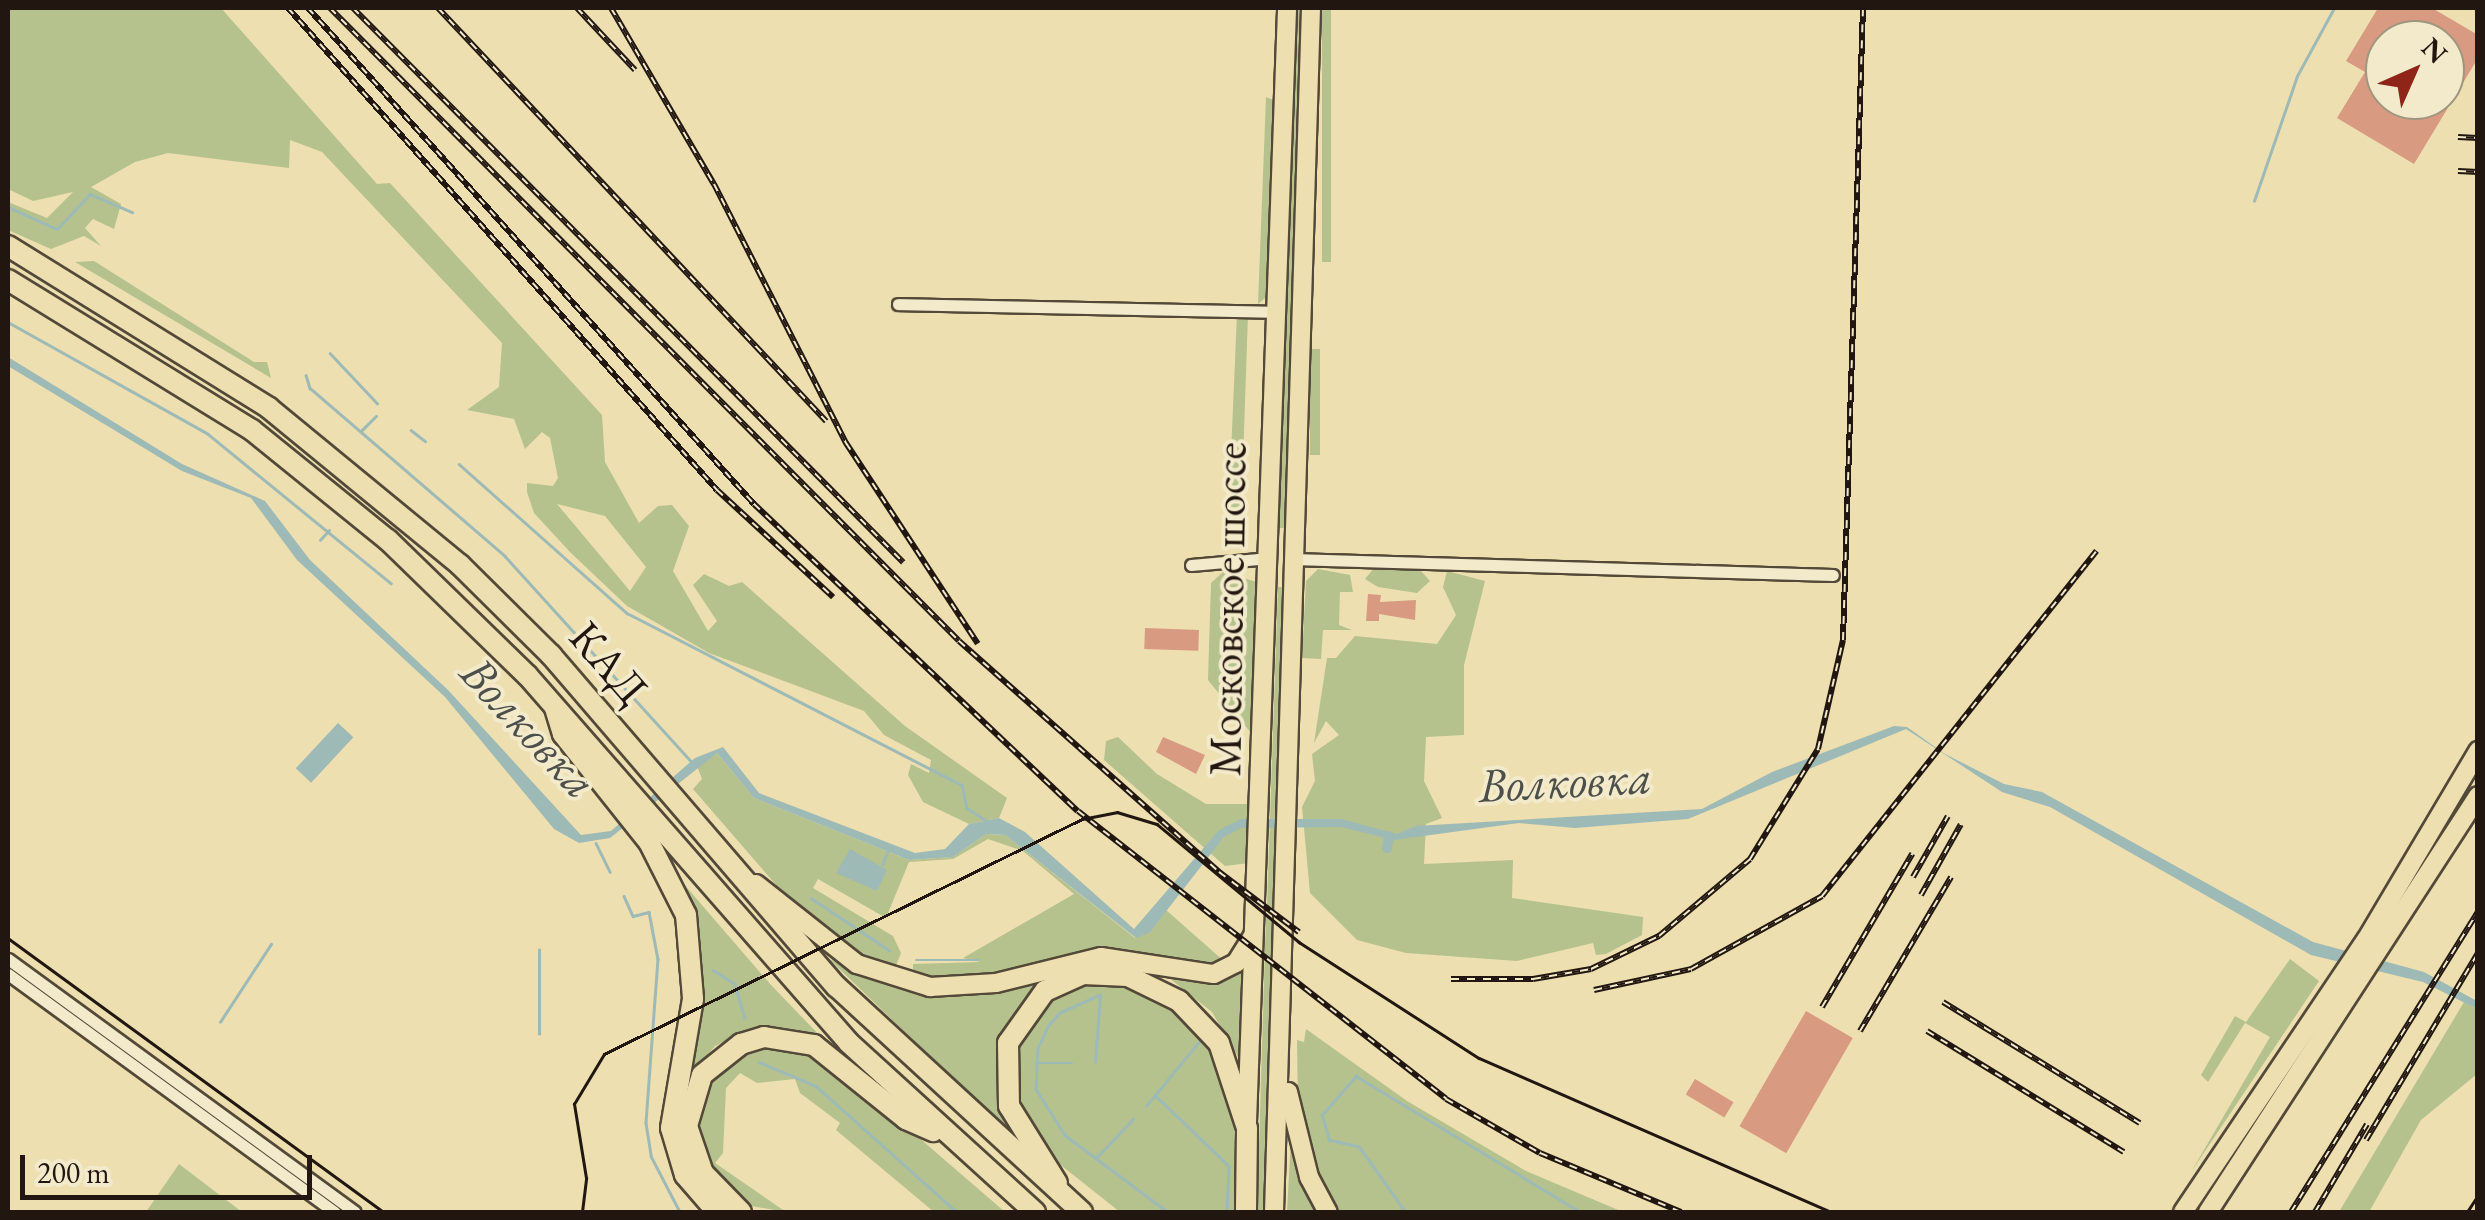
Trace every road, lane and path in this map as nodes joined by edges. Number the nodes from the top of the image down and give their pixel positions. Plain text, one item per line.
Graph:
1 (1287, 8) edge
2 (1311, 8) edge
3 (8, 246) edge
4 (8, 280) edge
5 (898, 304) dead end
6 (1277, 312) junction
7 (1270, 558) junction
8 (1292, 558) junction
9 (1190, 565) dead end
10 (1832, 575) dead end
11 (2478, 752) edge
12 (2478, 796) edge
13 (648, 827) junction
14 (726, 860) junction
15 (1256, 926) junction
16 (8, 959) edge
17 (8, 974) edge
18 (1283, 1072) junction
19 (1247, 1128) junction
20 (943, 1135) junction
21 (1078, 1209) edge
22 (334, 1212) edge
23 (355, 1212) edge
24 (717, 1212) edge
25 (741, 1212) edge
26 (1034, 1212) edge
27 (1246, 1212) edge
28 (1274, 1212) edge
29 (1328, 1212) edge
30 (2183, 1212) edge
31 (2208, 1212) edge

1 - 6 main road, Московское шоссе
2 - 8 main road, Московское шоссе
3 - 14 highway, КАД
4 - 13 highway, КАД
5 - 6 street
6 - 7 main road, Московское шоссе
7 - 8 main road
7 - 9 street
7 - 15 main road, Московское шоссе
8 - 10 street
8 - 18 main road, Московское шоссе
11 - 30 main road
12 - 31 main road
13 - 20 highway, КАД
13 - 24 highway
14 - 15 main road
14 - 21 highway, КАД
15 - 19 main road, Московское шоссе
16 - 23 street
17 - 22 street
18 - 28 main road, Московское шоссе
18 - 29 main road
19 - 21 highway
19 - 27 highway, Московское шоссе
20 - 25 highway
20 - 26 highway, КАД

